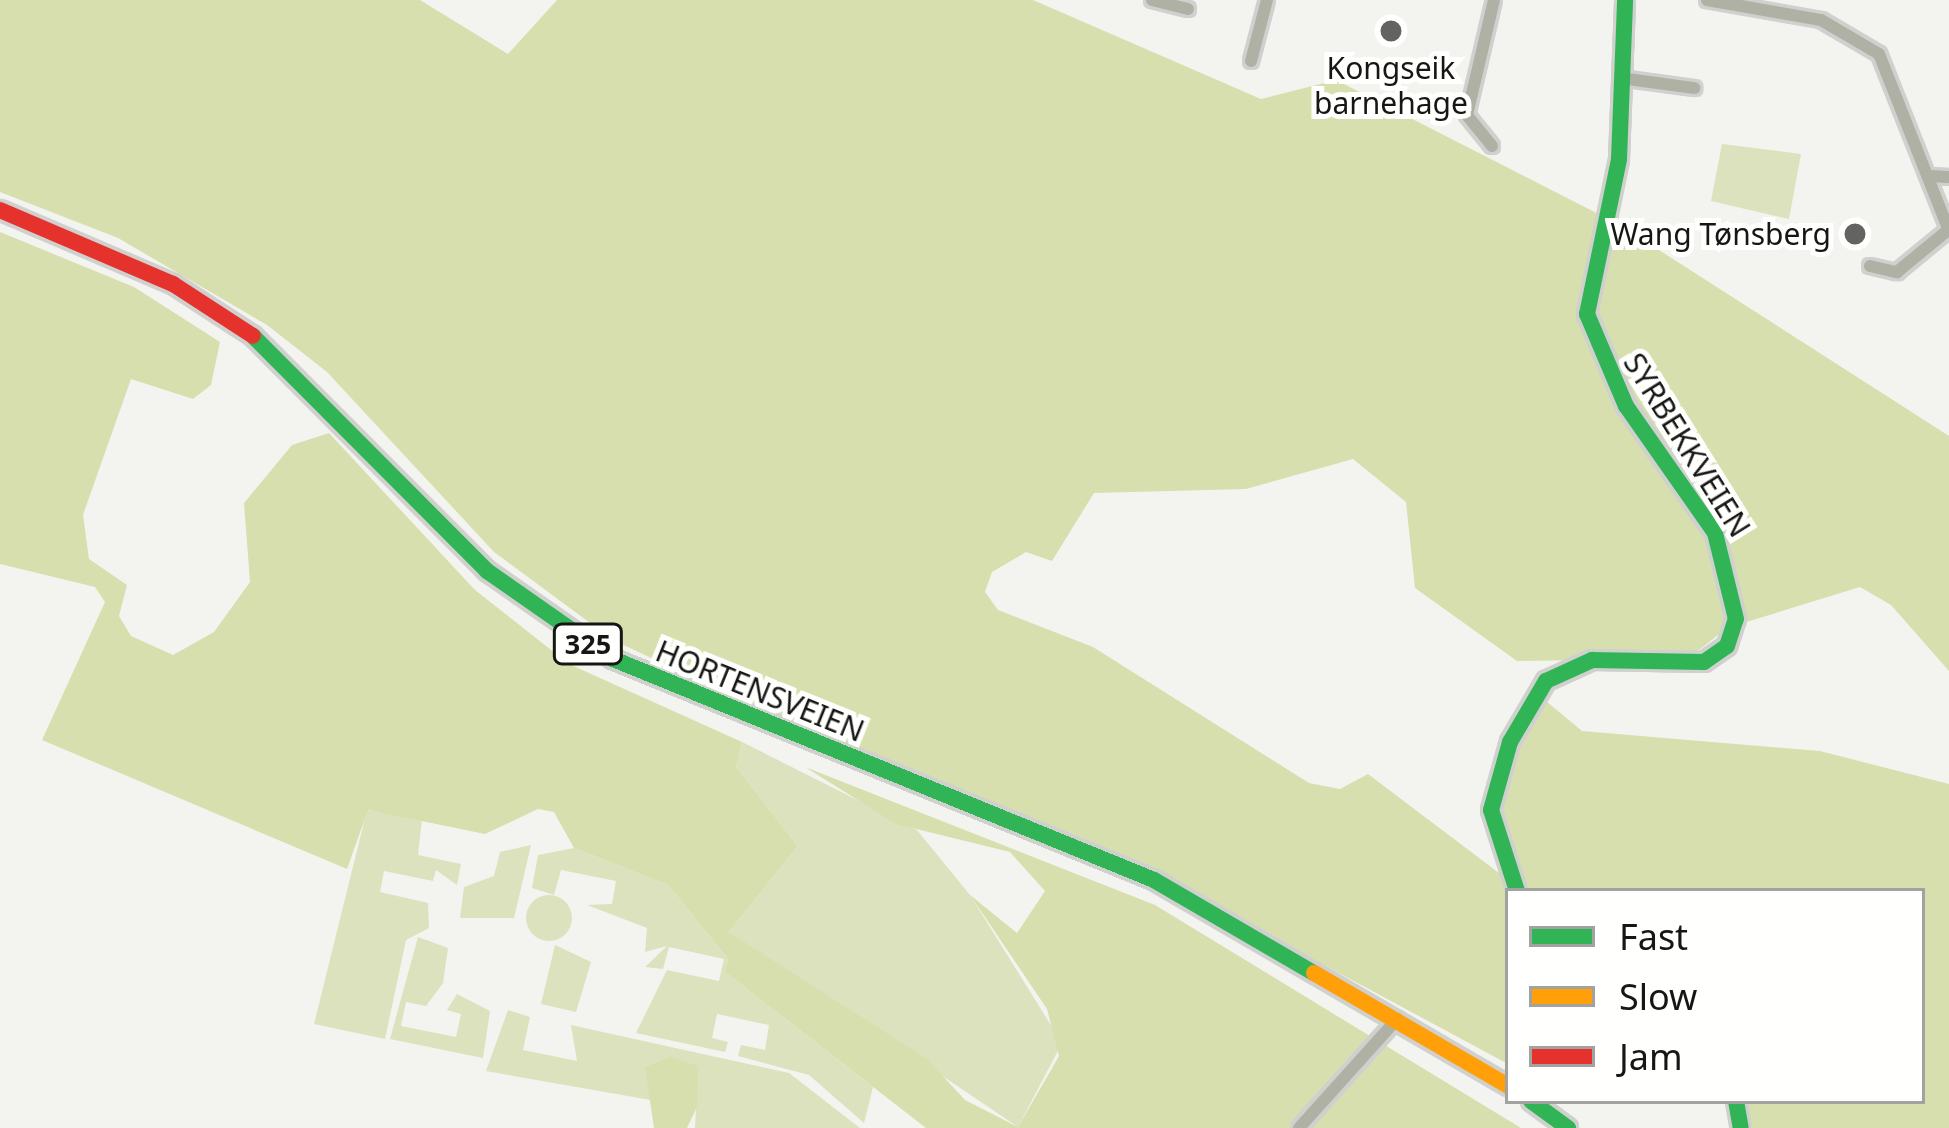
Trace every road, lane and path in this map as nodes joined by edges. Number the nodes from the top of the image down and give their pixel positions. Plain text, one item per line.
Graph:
1 (1152, 0) edge
2 (1267, 0) edge
3 (1494, 0) edge
4 (1625, 0) edge
5 (1707, 0) edge
6 (1808, 0) edge
7 (1188, 9) dead end
8 (1806, 17) junction
9 (1251, 61) dead end
10 (1628, 79) junction
11 (1694, 88) dead end
12 (1492, 146) dead end
13 (1929, 176) junction
14 (1949, 177) edge
15 (0, 210) edge
16 (1949, 231) edge
17 (1870, 266) dead end
18 (1516, 888) edge
19 (1396, 1018) junction
20 (1505, 1084) edge
21 (1535, 1104) edge
22 (1299, 1128) edge
23 (1568, 1128) edge

1 - 7 street
2 - 9 street
3 - 12 street
4 - 10 main road, SYRBEKKVEIEN
5 - 8 street
6 - 8 street
8 - 13 street
10 - 11 street
10 - 18 main road, SYRBEKKVEIEN
13 - 14 street
13 - 16 street
15 - 19 main road, HORTENSVEIEN / 325
16 - 17 street
19 - 20 main road, HORTENSVEIEN / 325
19 - 22 street
21 - 23 main road

